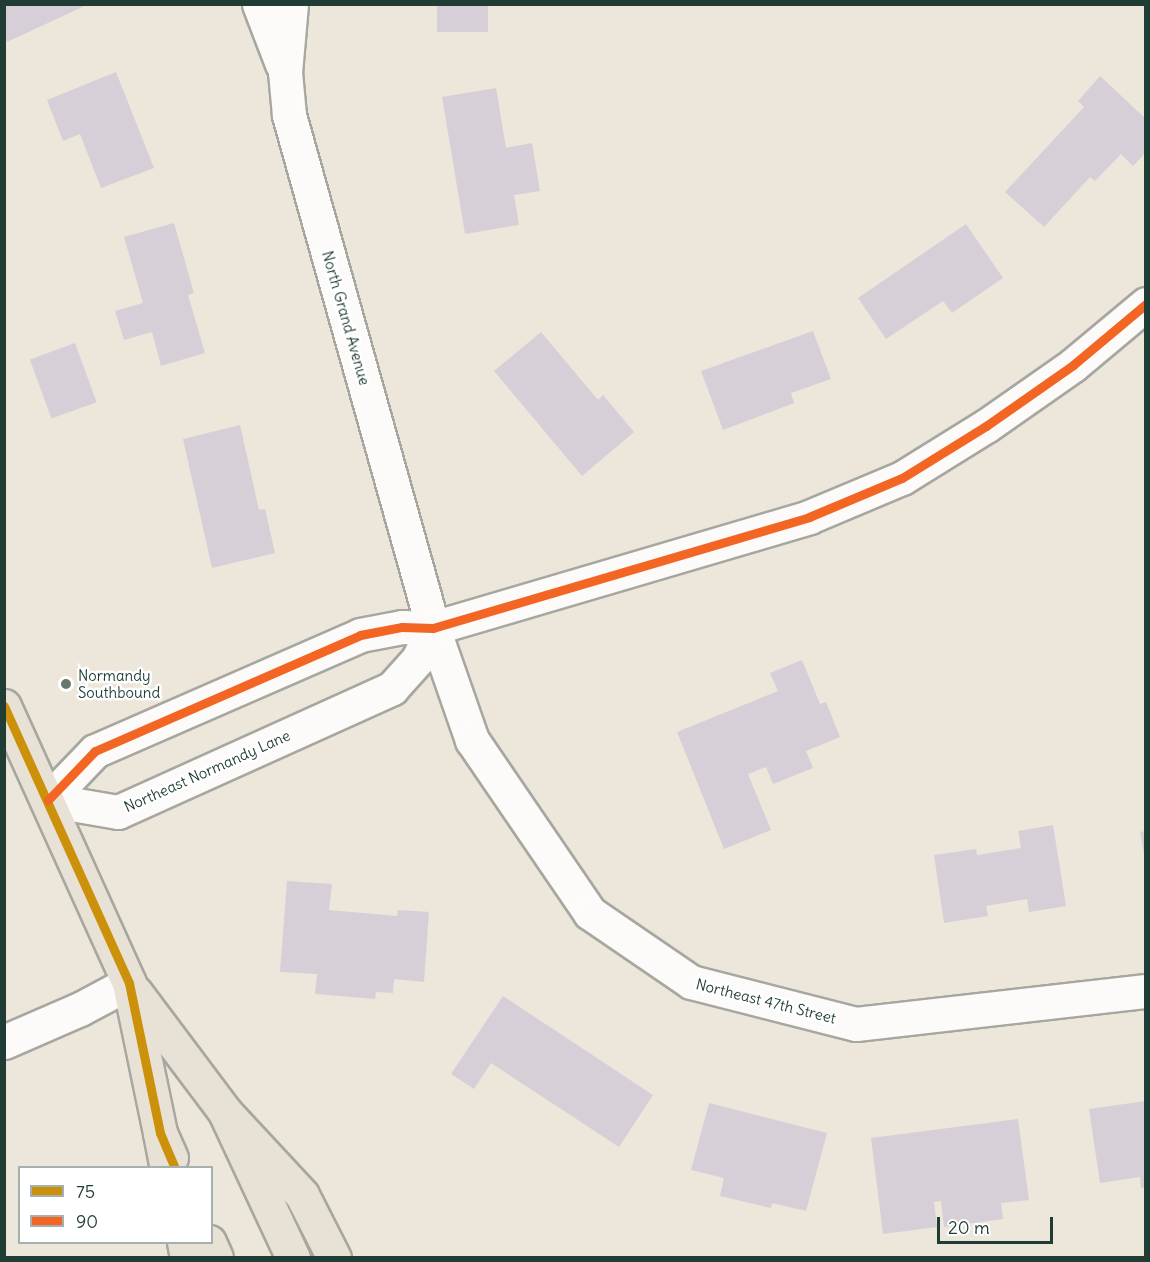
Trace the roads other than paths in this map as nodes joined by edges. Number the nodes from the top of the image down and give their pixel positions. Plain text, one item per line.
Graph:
1 (259, 4) edge
2 (291, 4) edge
3 (285, 72) junction
4 (1146, 304) edge
5 (433, 628) junction
6 (4, 706) edge
7 (48, 800) junction
8 (129, 983) junction
9 (1146, 991) edge
10 (4, 1042) edge
11 (225, 1112) junction
12 (160, 1133) junction
13 (167, 1166) edge
14 (175, 1166) edge
15 (292, 1257) edge
16 (334, 1257) edge

1 - 3 street
2 - 3 street, North Grand Avenue
3 - 5 street, North Grand Avenue
4 - 5 street
5 - 7 street
5 - 7 street, Northeast Normandy Lane
5 - 9 street, Northeast 47th Street
6 - 7 main road
7 - 8 main road
8 - 10 street
8 - 11 main road
8 - 12 main road
11 - 15 main road
11 - 16 main road
12 - 13 main road
12 - 14 main road

